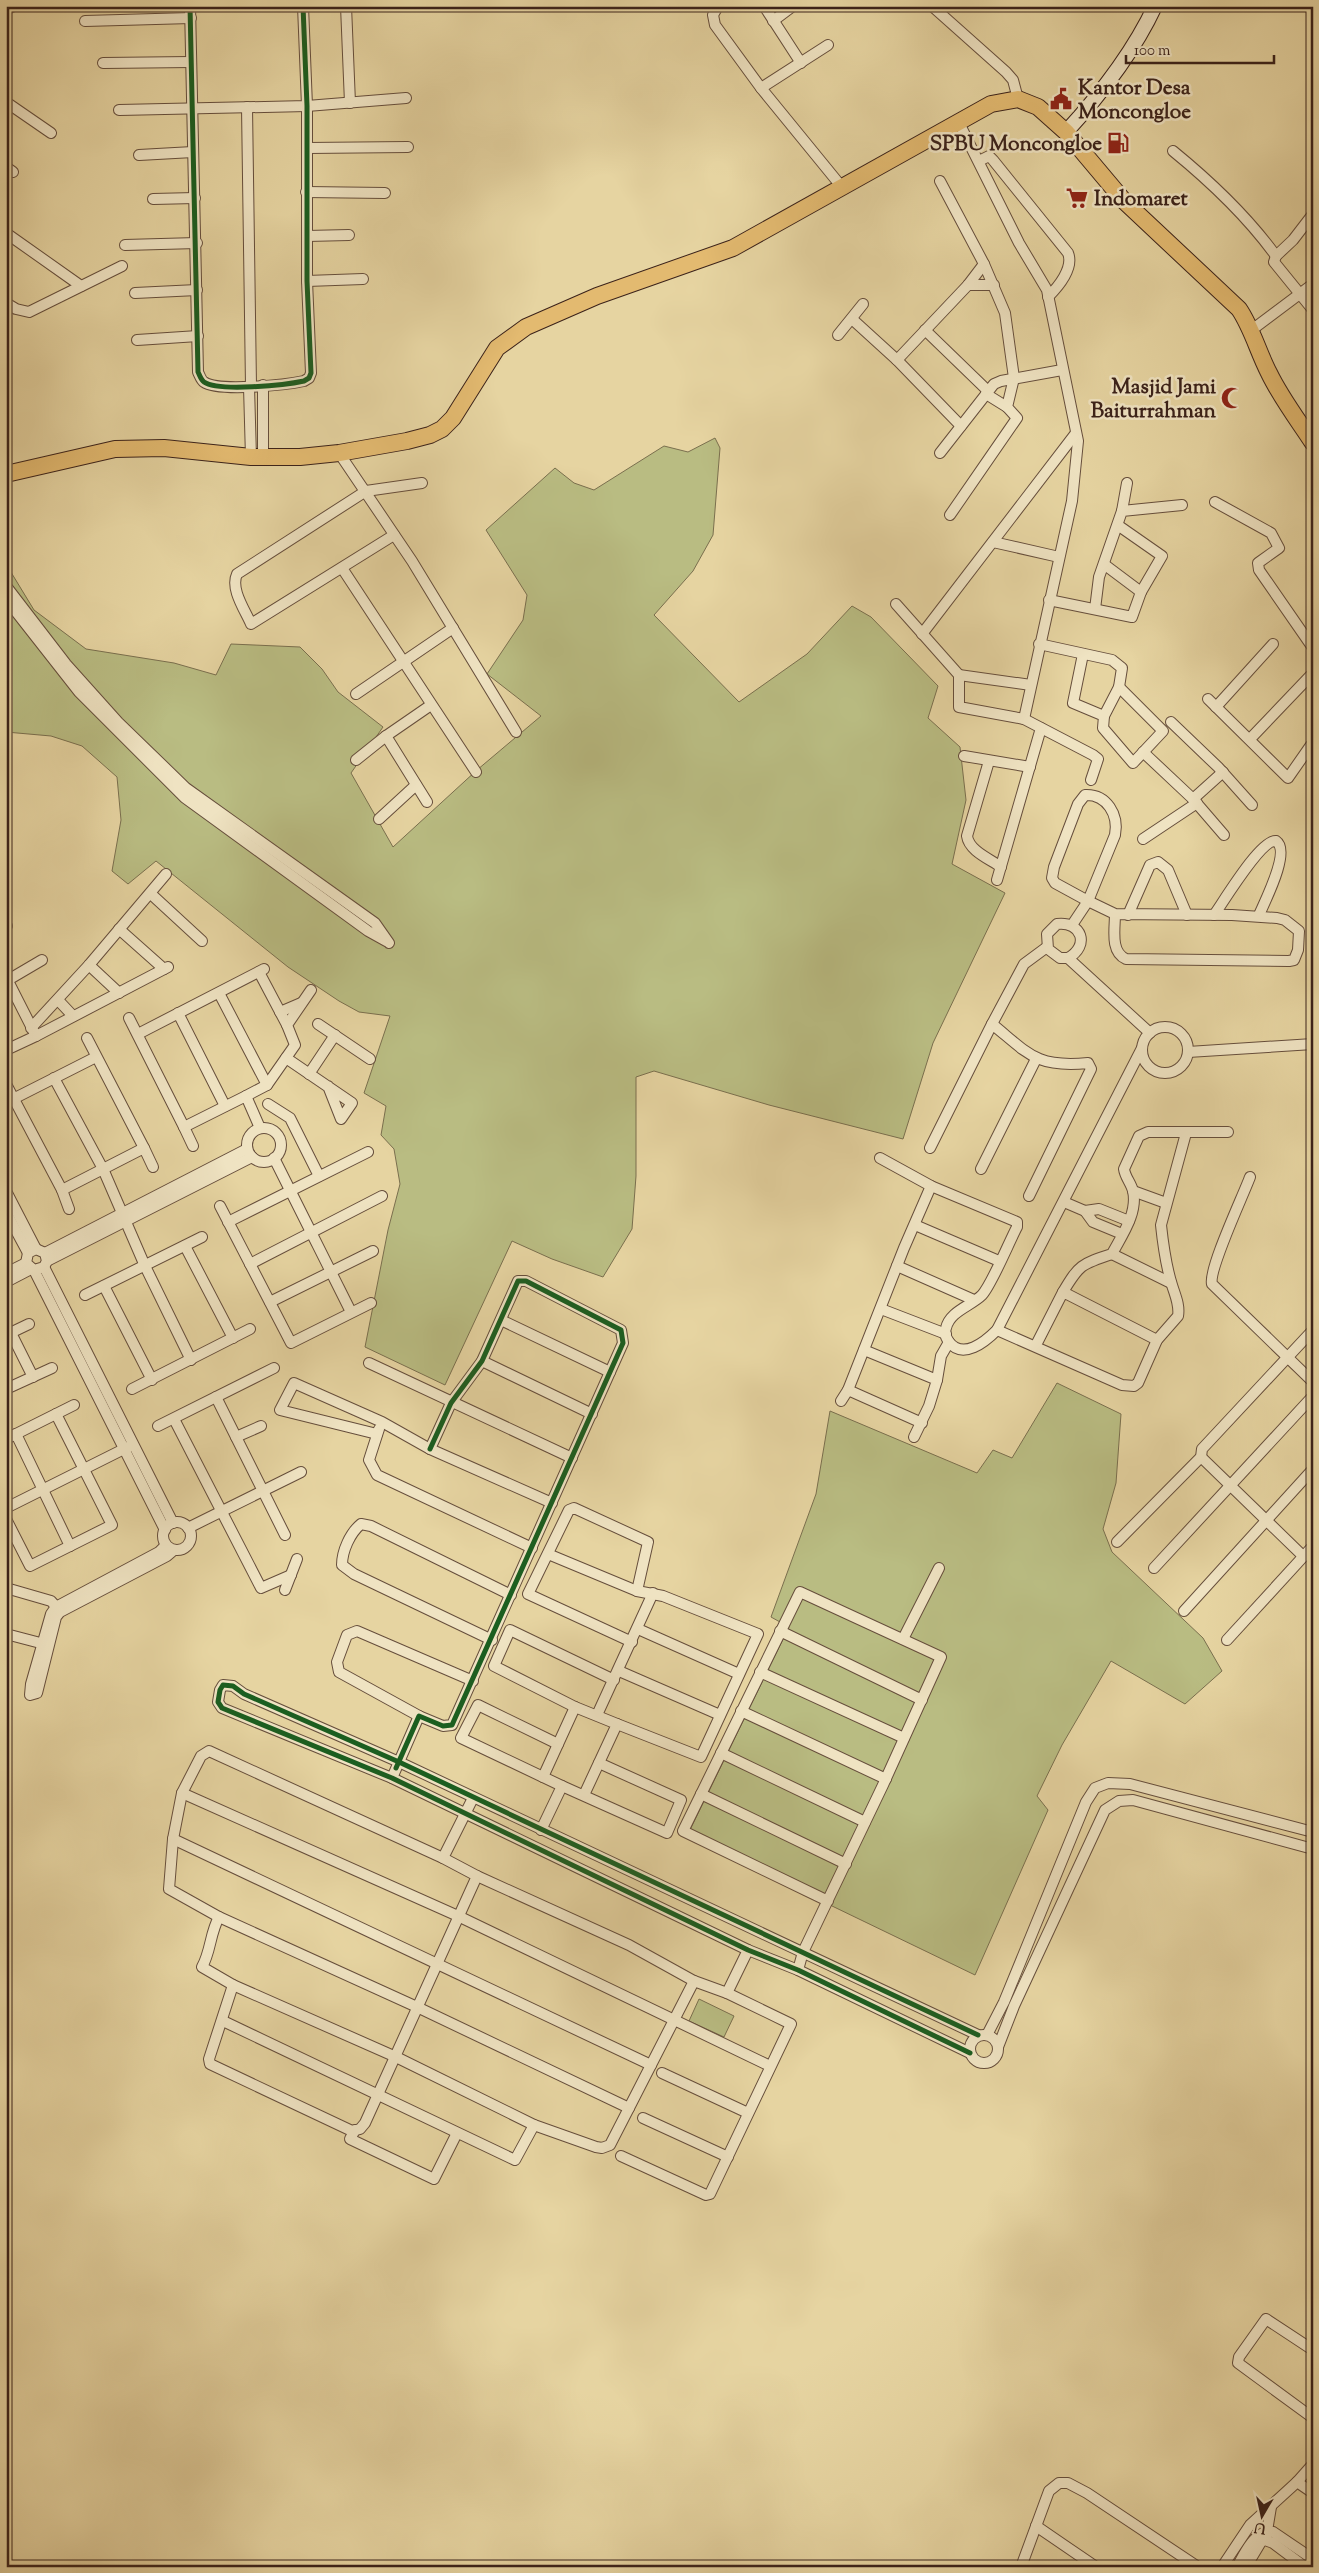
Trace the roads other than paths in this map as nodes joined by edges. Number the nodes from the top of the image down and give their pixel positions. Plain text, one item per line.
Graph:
1 (14, 6) edge
2 (190, 6) edge
3 (303, 6) edge
4 (346, 6) edge
5 (718, 6) edge
6 (764, 6) edge
7 (793, 6) edge
8 (932, 6) edge
9 (1154, 6) edge
10 (6, 10) edge
11 (190, 18) junction
12 (773, 20) junction
13 (85, 21) dead end
14 (828, 45) dead end
15 (191, 62) junction
16 (102, 63) dead end
17 (801, 63) junction
18 (761, 88) junction
19 (406, 98) dead end
20 (1018, 99) junction
21 (6, 102) edge
22 (350, 103) junction
23 (307, 106) junction
24 (247, 107) junction
25 (192, 108) junction
26 (119, 110) dead end
27 (959, 122) junction
28 (1066, 132) junction
29 (51, 133) dead end
30 (408, 147) dead end
31 (308, 148) junction
32 (1173, 151) dead end
33 (192, 152) junction
34 (139, 155) dead end
35 (979, 161) junction
36 (940, 181) dead end
37 (841, 186) junction
38 (306, 192) junction
39 (385, 193) dead end
40 (195, 198) junction
41 (153, 199) dead end
42 (1313, 214) edge
43 (6, 233) edge
44 (349, 235) dead end
45 (307, 236) junction
46 (197, 244) junction
47 (125, 245) dead end
48 (1276, 256) junction
49 (984, 264) junction
50 (122, 266) dead end
51 (363, 279) dead end
52 (307, 281) junction
53 (1313, 284) edge
54 (968, 285) junction
55 (994, 285) junction
56 (81, 286) junction
57 (197, 290) junction
58 (135, 293) dead end
59 (1299, 296) junction
60 (1048, 298) junction
61 (6, 303) edge
62 (863, 304) dead end
63 (1313, 310) edge
64 (852, 319) junction
65 (925, 330) junction
66 (1249, 332) junction
67 (838, 335) dead end
68 (198, 336) junction
69 (138, 340) dead end
70 (897, 360) junction
71 (1062, 370) junction
72 (1014, 378) junction
73 (263, 385) junction
74 (250, 387) junction
75 (987, 392) junction
76 (1007, 407) junction
77 (961, 426) junction
78 (1076, 434) junction
79 (1313, 443) edge
80 (340, 453) junction
81 (940, 453) dead end
82 (257, 457) junction
83 (6, 474) edge
84 (422, 483) dead end
85 (1127, 483) dead end
86 (366, 491) junction
87 (1215, 502) dead end
88 (1182, 505) dead end
89 (1122, 512) junction
90 (950, 515) dead end
91 (1119, 526) junction
92 (394, 535) junction
93 (993, 542) junction
94 (1059, 557) junction
95 (1105, 565) junction
96 (342, 568) junction
97 (6, 586) edge
98 (1141, 592) junction
99 (6, 599) edge
100 (1049, 600) junction
101 (896, 604) dead end
102 (1095, 609) junction
103 (453, 628) junction
104 (922, 634) junction
105 (1039, 644) junction
106 (1273, 644) dead end
107 (1313, 648) edge
108 (1082, 654) junction
109 (403, 661) junction
110 (1313, 673) edge
111 (959, 675) junction
112 (1031, 685) junction
113 (1118, 687) junction
114 (356, 694) dead end
115 (1208, 699) dead end
116 (430, 705) junction
117 (1216, 708) junction
118 (1104, 716) junction
119 (1024, 719) junction
120 (1041, 728) junction
121 (1163, 731) junction
122 (516, 732) dead end
123 (386, 736) junction
124 (1250, 738) junction
125 (1311, 745) dead end
126 (1144, 752) junction
127 (964, 756) dead end
128 (356, 760) dead end
129 (989, 761) junction
130 (1030, 766) junction
131 (476, 772) dead end
132 (1223, 772) junction
133 (1091, 780) dead end
134 (416, 785) junction
135 (1195, 801) junction
136 (427, 802) dead end
137 (1252, 805) dead end
138 (379, 818) dead end
139 (1224, 835) dead end
140 (1144, 839) dead end
141 (1001, 867) junction
142 (166, 874) dead end
143 (997, 880) dead end
144 (151, 894) junction
145 (1088, 901) junction
146 (1115, 914) junction
147 (1128, 915) junction
148 (1187, 915) junction
149 (1214, 915) junction
150 (1260, 915) junction
151 (1072, 925) junction
152 (119, 929) junction
153 (202, 941) dead end
154 (1048, 947) junction
155 (1068, 958) junction
156 (42, 960) dead end
157 (89, 965) junction
158 (7, 979) edge
159 (311, 990) dead end
160 (119, 992) junction
161 (219, 993) junction
162 (58, 1000) junction
163 (300, 1003) junction
164 (280, 1012) junction
165 (178, 1013) junction
166 (73, 1016) junction
167 (129, 1018) dead end
168 (287, 1024) junction
169 (318, 1024) dead end
170 (992, 1024) junction
171 (34, 1032) junction
172 (1150, 1033) junction
173 (138, 1034) junction
174 (335, 1035) junction
175 (87, 1038) dead end
176 (1313, 1044) edge
177 (1142, 1048) junction
178 (6, 1050) edge
179 (1188, 1052) junction
180 (96, 1057) junction
181 (286, 1058) junction
182 (370, 1058) dead end
183 (1036, 1058) junction
184 (309, 1074) junction
185 (54, 1078) junction
186 (6, 1084) edge
187 (267, 1086) junction
188 (328, 1086) dead end
189 (246, 1096) junction
190 (15, 1098) junction
191 (268, 1104) dead end
192 (224, 1106) junction
193 (184, 1126) junction
194 (260, 1128) junction
195 (1228, 1132) dead end
196 (1186, 1133) junction
197 (194, 1146) dead end
198 (144, 1148) junction
199 (930, 1148) dead end
200 (368, 1152) dead end
201 (250, 1153) junction
202 (274, 1158) junction
203 (880, 1158) dead end
204 (153, 1167) dead end
205 (103, 1169) junction
206 (981, 1169) dead end
207 (319, 1176) junction
208 (1250, 1177) dead end
209 (931, 1186) junction
210 (62, 1190) junction
211 (290, 1190) junction
212 (6, 1191) edge
213 (1133, 1191) junction
214 (382, 1196) dead end
215 (1029, 1196) dead end
216 (1064, 1202) junction
217 (1166, 1203) junction
218 (220, 1206) dead end
219 (69, 1209) dead end
220 (1085, 1211) junction
221 (6, 1212) edge
222 (124, 1218) junction
223 (1129, 1221) junction
224 (228, 1222) junction
225 (915, 1225) junction
226 (311, 1232) junction
227 (1122, 1234) junction
228 (202, 1237) dead end
229 (185, 1246) junction
230 (373, 1251) dead end
231 (1112, 1254) junction
232 (36, 1261) junction
233 (999, 1261) junction
234 (250, 1264) junction
235 (145, 1266) junction
236 (897, 1266) junction
237 (331, 1272) junction
238 (6, 1273) edge
239 (6, 1282) edge
240 (1171, 1283) junction
241 (104, 1286) junction
242 (1063, 1292) junction
243 (85, 1295) dead end
244 (974, 1300) junction
245 (270, 1302) junction
246 (371, 1303) dead end
247 (881, 1309) junction
248 (351, 1312) junction
249 (501, 1320) junction
250 (29, 1324) dead end
251 (250, 1329) dead end
252 (997, 1330) junction
253 (1313, 1330) edge
254 (8, 1334) edge
255 (233, 1338) junction
256 (947, 1338) junction
257 (1157, 1340) junction
258 (1036, 1345) junction
259 (864, 1350) junction
260 (1288, 1358) junction
261 (190, 1360) junction
262 (482, 1362) junction
263 (369, 1363) dead end
264 (52, 1368) dead end
265 (274, 1368) dead end
266 (610, 1372) junction
267 (33, 1377) junction
268 (152, 1380) junction
269 (937, 1380) junction
270 (1313, 1382) edge
271 (6, 1389) edge
272 (132, 1390) dead end
273 (848, 1390) junction
274 (1313, 1396) edge
275 (216, 1397) junction
276 (841, 1401) dead end
277 (450, 1403) junction
278 (74, 1405) dead end
279 (56, 1414) junction
280 (592, 1414) junction
281 (174, 1419) junction
282 (382, 1422) junction
283 (922, 1423) junction
284 (158, 1426) dead end
285 (261, 1426) dead end
286 (377, 1434) junction
287 (11, 1436) edge
288 (236, 1437) junction
289 (914, 1437) dead end
290 (134, 1444) junction
291 (430, 1448) junction
292 (124, 1449) junction
293 (1201, 1457) junction
294 (572, 1458) junction
295 (84, 1469) junction
296 (1313, 1469) edge
297 (300, 1472) dead end
298 (1228, 1486) junction
299 (44, 1490) junction
300 (263, 1491) junction
301 (552, 1503) junction
302 (6, 1508) edge
303 (222, 1512) junction
304 (6, 1519) edge
305 (1266, 1519) junction
306 (169, 1526) junction
307 (188, 1528) junction
308 (285, 1536) dead end
309 (1117, 1542) dead end
310 (70, 1546) junction
311 (1313, 1546) edge
312 (170, 1548) junction
313 (532, 1548) junction
314 (548, 1554) junction
315 (1303, 1556) junction
316 (297, 1559) dead end
317 (939, 1568) dead end
318 (1154, 1568) dead end
319 (291, 1575) junction
320 (6, 1588) edge
321 (285, 1590) dead end
322 (638, 1591) junction
323 (653, 1593) junction
324 (511, 1595) junction
325 (58, 1609) junction
326 (1184, 1611) dead end
327 (638, 1629) junction
328 (780, 1631) junction
329 (6, 1634) edge
330 (903, 1639) junction
331 (492, 1640) junction
332 (1227, 1640) dead end
333 (632, 1642) junction
334 (760, 1672) junction
335 (739, 1674) junction
336 (617, 1675) junction
337 (473, 1681) junction
338 (922, 1700) junction
339 (575, 1706) junction
340 (741, 1711) junction
341 (597, 1715) junction
342 (720, 1715) junction
343 (419, 1716) junction
344 (617, 1724) junction
345 (904, 1738) junction
346 (558, 1744) junction
347 (721, 1753) junction
348 (399, 1762) junction
349 (599, 1763) junction
350 (543, 1777) junction
351 (392, 1778) junction
352 (886, 1779) junction
353 (562, 1786) junction
354 (182, 1793) junction
355 (701, 1794) junction
356 (584, 1795) junction
357 (472, 1798) junction
358 (465, 1815) junction
359 (865, 1822) junction
360 (541, 1830) junction
361 (1313, 1832) edge
362 (173, 1839) junction
363 (1313, 1849) edge
364 (442, 1858) junction
365 (846, 1864) junction
366 (477, 1876) junction
367 (828, 1901) junction
368 (458, 1916) junction
369 (219, 1917) junction
370 (746, 1926) junction
371 (744, 1947) junction
372 (803, 1952) junction
373 (437, 1963) junction
374 (798, 1970) junction
375 (694, 1981) junction
376 (233, 1985) junction
377 (727, 1993) junction
378 (418, 2007) junction
379 (674, 2020) junction
380 (223, 2021) junction
381 (982, 2035) junction
382 (998, 2047) junction
383 (970, 2053) junction
384 (396, 2057) junction
385 (651, 2065) junction
386 (770, 2066) junction
387 (662, 2073) dead end
388 (378, 2095) junction
389 (629, 2108) junction
390 (748, 2113) junction
391 (643, 2118) dead end
392 (534, 2125) junction
393 (354, 2130) junction
394 (457, 2133) junction
395 (621, 2156) dead end
396 (728, 2156) junction
397 (1313, 2350) edge
398 (1313, 2418) edge
399 (1313, 2464) edge
400 (1297, 2482) junction
401 (1313, 2494) edge
402 (1271, 2507) junction
403 (1036, 2526) junction
404 (1266, 2536) junction
405 (1313, 2559) edge
406 (1020, 2567) edge
407 (1096, 2567) edge
408 (1198, 2567) edge
409 (1222, 2567) edge
410 (1237, 2567) edge
411 (1246, 2567) edge
412 (1305, 2567) edge

1 - 10 street
2 - 11 street
3 - 23 street
4 - 22 street
5 - 18 street
6 - 12 street
7 - 12 street
8 - 20 street
9 - 28 street
11 - 13 street
11 - 15 street
12 - 17 street
14 - 17 street
15 - 16 street
15 - 25 street
17 - 18 street
18 - 37 street
19 - 22 street
20 - 27 main road
20 - 28 main road
21 - 29 street
22 - 23 street
23 - 24 street
23 - 31 street
24 - 25 street
24 - 74 street
25 - 26 street
25 - 33 street
27 - 35 street
27 - 37 main road
28 - 66 main road
30 - 31 street
31 - 38 street
32 - 48 street
33 - 34 street
33 - 40 street
35 - 60 street
35 - 60 street
36 - 49 street
37 - 80 main road
38 - 39 street
38 - 45 street
40 - 41 street
40 - 46 street
42 - 48 street
43 - 56 street
44 - 45 street
45 - 52 street
46 - 47 street
46 - 57 street
48 - 59 street
49 - 54 street
49 - 55 street
50 - 56 street
51 - 52 street
52 - 73 street
53 - 59 street
54 - 55 street
54 - 65 street
55 - 72 street
56 - 61 street
57 - 58 street
57 - 68 street
59 - 63 street
59 - 66 street
60 - 71 street
62 - 64 street
64 - 67 street
64 - 70 street
65 - 70 street
65 - 75 street
66 - 79 main road
68 - 69 street
68 - 74 street
70 - 77 street
71 - 72 street
71 - 78 street
72 - 75 street
72 - 76 street
73 - 74 street
73 - 82 street
74 - 82 street
75 - 76 street
75 - 77 street
76 - 90 street
77 - 81 street
78 - 93 street
78 - 94 street
80 - 82 main road
80 - 86 street
82 - 83 main road
84 - 86 street
85 - 89 street
86 - 92 street
86 - 96 street
87 - 107 street
88 - 89 street
89 - 91 street
91 - 95 street
91 - 98 street
92 - 96 street
92 - 103 street
93 - 94 street
93 - 104 street
94 - 100 street
95 - 98 street
95 - 102 street
96 - 109 street
97 - 99 street
98 - 102 street
100 - 102 street
100 - 105 street
101 - 104 street
103 - 109 street
103 - 122 street
104 - 111 street
105 - 108 street
105 - 112 street
106 - 117 street
108 - 113 street
108 - 118 street
109 - 114 street
109 - 116 street
110 - 124 street
111 - 112 street
111 - 119 street
112 - 119 street
113 - 118 street
113 - 121 street
115 - 117 street
116 - 123 street
116 - 131 street
117 - 124 street
118 - 126 street
119 - 120 street
120 - 130 street
120 - 133 street
121 - 126 street
121 - 132 street
123 - 128 street
123 - 134 street
124 - 125 street
126 - 135 street
127 - 129 street
129 - 130 street
129 - 141 street
130 - 141 street
132 - 135 street
132 - 137 street
134 - 136 street
134 - 138 street
135 - 139 street
135 - 140 street
141 - 143 street
142 - 144 street
144 - 152 street
144 - 153 street
145 - 145 street
145 - 146 street
145 - 151 street
146 - 147 street
146 - 150 street
147 - 148 street
147 - 148 street
148 - 149 street
149 - 150 street
149 - 150 street
151 - 154 street
151 - 155 street
152 - 157 street
152 - 160 street
154 - 155 street
154 - 170 street
155 - 172 street
156 - 158 street
157 - 160 street
157 - 162 street
158 - 171 street
159 - 163 street
160 - 166 street
161 - 164 street
161 - 165 street
161 - 187 street
162 - 166 street
162 - 171 street
163 - 164 street
163 - 168 street
164 - 168 street
165 - 173 street
165 - 192 street
166 - 171 street
167 - 173 street
168 - 181 street
169 - 174 street
170 - 183 street
170 - 199 street
171 - 178 street
172 - 177 street
172 - 179 street
173 - 193 street
174 - 182 street
174 - 184 street
175 - 180 street
176 - 179 street
177 - 179 street
177 - 216 street
180 - 185 street
180 - 198 street
181 - 184 street
181 - 187 street
183 - 206 street
183 - 215 street
184 - 188 street
185 - 190 street
185 - 205 street
186 - 190 street
187 - 189 street
189 - 192 street
189 - 194 street
190 - 210 street
191 - 207 street
192 - 193 street
193 - 197 street
194 - 201 street
194 - 202 street
195 - 196 street
196 - 213 street
196 - 217 street
198 - 204 street
198 - 205 street
200 - 207 street
201 - 202 street
201 - 222 street
202 - 211 street
203 - 209 street
205 - 210 street
205 - 222 street
207 - 211 street
208 - 260 street
209 - 225 street
209 - 233 street
210 - 219 street
211 - 224 street
211 - 226 street
212 - 232 street
213 - 217 street
213 - 223 street
214 - 226 street
216 - 220 street
216 - 252 street
217 - 240 street
218 - 224 street
220 - 223 street
220 - 227 street
221 - 232 street
222 - 232 street
222 - 235 street
223 - 227 street
224 - 234 street
225 - 233 street
225 - 236 street
226 - 234 street
226 - 237 street
227 - 231 street
228 - 229 street
229 - 235 street
229 - 255 street
230 - 237 street
231 - 240 street
231 - 242 street
232 - 238 street
232 - 239 street
232 - 290 street
232 - 292 street
233 - 244 street
234 - 245 street
235 - 241 street
235 - 261 street
236 - 244 street
236 - 247 street
237 - 245 street
237 - 248 street
240 - 257 street
241 - 243 street
241 - 268 street
242 - 257 street
242 - 258 street
244 - 256 street
245 - 248 street
246 - 248 street
247 - 256 street
247 - 259 street
249 - 262 street
249 - 266 street
249 - 266 street
250 - 254 street
251 - 255 street
252 - 256 street
252 - 258 street
253 - 260 street
254 - 267 street
255 - 261 street
256 - 269 street
257 - 258 street
259 - 269 street
259 - 273 street
260 - 270 street
260 - 293 street
261 - 268 street
262 - 277 street
262 - 280 street
263 - 277 street
264 - 267 street
265 - 275 street
266 - 280 street
267 - 271 street
268 - 272 street
269 - 283 street
273 - 276 street
273 - 283 street
274 - 298 street
275 - 281 street
275 - 288 street
277 - 291 street
277 - 294 street
278 - 279 street
279 - 287 street
279 - 295 street
280 - 294 street
281 - 284 street
281 - 303 street
282 - 286 street
282 - 286 street
282 - 291 street
283 - 289 street
285 - 288 street
286 - 313 street
287 - 299 street
288 - 300 street
290 - 292 street
290 - 306 street
291 - 301 street
292 - 295 street
292 - 306 street
293 - 298 street
293 - 309 street
294 - 301 street
295 - 299 street
295 - 310 street
296 - 305 street
297 - 300 street
298 - 305 street
298 - 318 street
299 - 302 street
299 - 310 street
300 - 303 street
300 - 308 street
301 - 313 street
303 - 307 street
303 - 319 street
304 - 310 street
305 - 315 street
305 - 326 street
306 - 307 street
306 - 312 street
307 - 312 street
311 - 315 street
312 - 325 street
313 - 324 street
314 - 322 street
314 - 322 street
314 - 333 street
315 - 332 street
316 - 319 street
317 - 330 street
319 - 321 street
320 - 325 street
322 - 323 street
323 - 327 street
323 - 335 street
324 - 331 street
324 - 331 street
325 - 329 street
327 - 333 street
327 - 335 street
328 - 330 street
328 - 334 street
328 - 338 street
330 - 338 street
331 - 337 street
333 - 336 street
334 - 340 street
334 - 345 street
335 - 342 street
336 - 339 street
336 - 341 street
336 - 342 street
337 - 343 street
337 - 343 street
338 - 345 street
339 - 341 street
339 - 346 street
340 - 347 street
340 - 352 street
341 - 344 street
342 - 344 street
343 - 348 street
344 - 349 street
345 - 352 street
346 - 350 street
346 - 350 street
347 - 355 street
347 - 359 street
348 - 351 street
348 - 351 street
348 - 357 street
349 - 356 street
349 - 356 street
350 - 353 street
351 - 358 street
352 - 359 street
353 - 356 street
353 - 360 street
354 - 362 street
354 - 364 street
354 - 368 street
355 - 365 street
355 - 367 street
357 - 358 street
357 - 360 street
358 - 364 street
358 - 371 street
359 - 365 street
360 - 370 street
361 - 381 street
362 - 369 street
362 - 373 street
363 - 382 street
364 - 366 street
365 - 367 street
366 - 368 street
366 - 375 street
367 - 372 street
368 - 373 street
368 - 379 street
369 - 376 street
369 - 378 street
370 - 371 street
370 - 372 street
371 - 374 street
371 - 377 street
372 - 374 street
372 - 381 street
373 - 378 street
373 - 385 street
374 - 383 street
375 - 377 street
375 - 379 street
376 - 380 street
376 - 384 street
377 - 386 street
378 - 384 street
378 - 389 street
379 - 385 street
379 - 386 street
380 - 388 street
380 - 393 street
381 - 382 street
381 - 383 street
382 - 383 street
384 - 388 street
384 - 392 street
385 - 389 street
386 - 390 street
387 - 390 street
388 - 393 street
388 - 394 street
389 - 392 street
390 - 396 street
391 - 396 street
392 - 394 street
393 - 394 street
395 - 396 street
397 - 398 street
399 - 400 street
400 - 401 street
400 - 402 street
402 - 404 street
402 - 409 street
403 - 406 street
403 - 407 street
403 - 408 street
404 - 405 street
404 - 410 street
404 - 411 street
404 - 412 street

